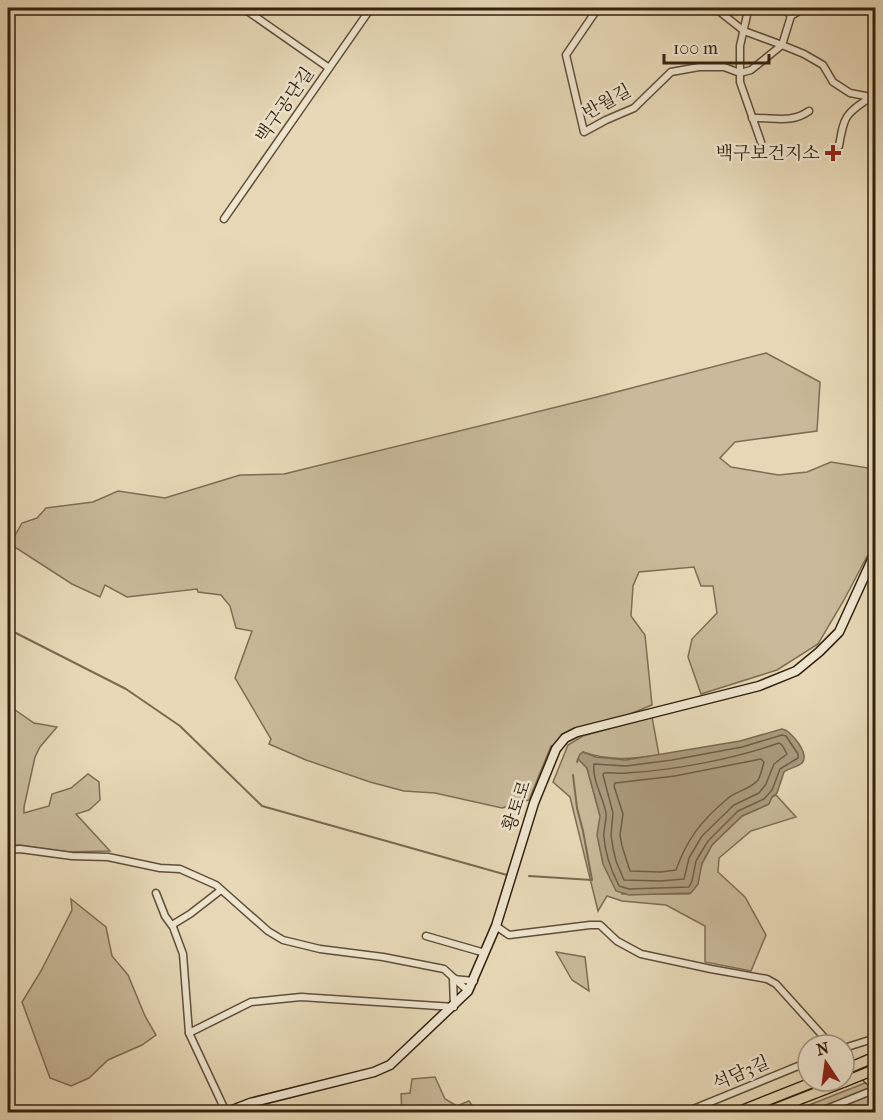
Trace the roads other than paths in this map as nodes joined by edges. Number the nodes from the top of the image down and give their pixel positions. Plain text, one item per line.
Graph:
1 (243, 8) edge
2 (371, 8) edge
3 (598, 8) edge
4 (715, 8) edge
5 (746, 8) edge
6 (784, 8) edge
7 (804, 8) edge
8 (790, 16) junction
9 (744, 31) junction
10 (782, 45) junction
11 (329, 68) junction
12 (740, 73) junction
13 (873, 97) edge
14 (809, 111) dead end
15 (752, 118) junction
16 (761, 142) dead end
17 (839, 146) dead end
18 (224, 219) dead end
19 (876, 551) edge
20 (8, 850) edge
21 (221, 890) junction
22 (156, 893) dead end
23 (172, 925) junction
24 (496, 926) junction
25 (426, 936) dead end
26 (485, 952) junction
27 (453, 979) junction
28 (474, 981) junction
29 (468, 991) junction
30 (454, 1007) junction
31 (189, 1033) junction
32 (820, 1033) edge
33 (876, 1038) edge
34 (856, 1044) edge
35 (875, 1057) edge
36 (856, 1065) edge
37 (796, 1067) edge
38 (876, 1069) edge
39 (856, 1070) edge
40 (856, 1077) edge
41 (876, 1088) edge
42 (796, 1089) edge
43 (817, 1093) edge
44 (226, 1113) edge
45 (686, 1113) edge
46 (738, 1113) edge
47 (767, 1113) edge
48 (819, 1113) edge

1 - 11 street
2 - 11 street, 백구공단길
3 - 12 street, 반월길
4 - 9 street
5 - 9 street
6 - 8 street
7 - 8 street
8 - 10 street
9 - 10 street
9 - 12 street
10 - 12 street
10 - 13 street
11 - 18 street, 백구공단길
12 - 15 street
13 - 17 street
14 - 15 street
15 - 16 street
19 - 24 main road, 황토로
20 - 21 street
21 - 23 street
21 - 27 street
22 - 23 street
23 - 31 street
24 - 26 main road, 황토로
24 - 32 street
25 - 26 street
26 - 28 main road, 황토로
27 - 28 street
27 - 29 street
27 - 30 street
28 - 29 main road, 황토로
29 - 30 main road, 황토로
30 - 31 street
30 - 44 main road, 황토로
31 - 44 street
33 - 34 street
35 - 36 highway, bridge
37 - 45 street, 석담3길
38 - 40 highway, bridge
39 - 41 street
41 - 48 street
42 - 46 highway
43 - 47 highway

